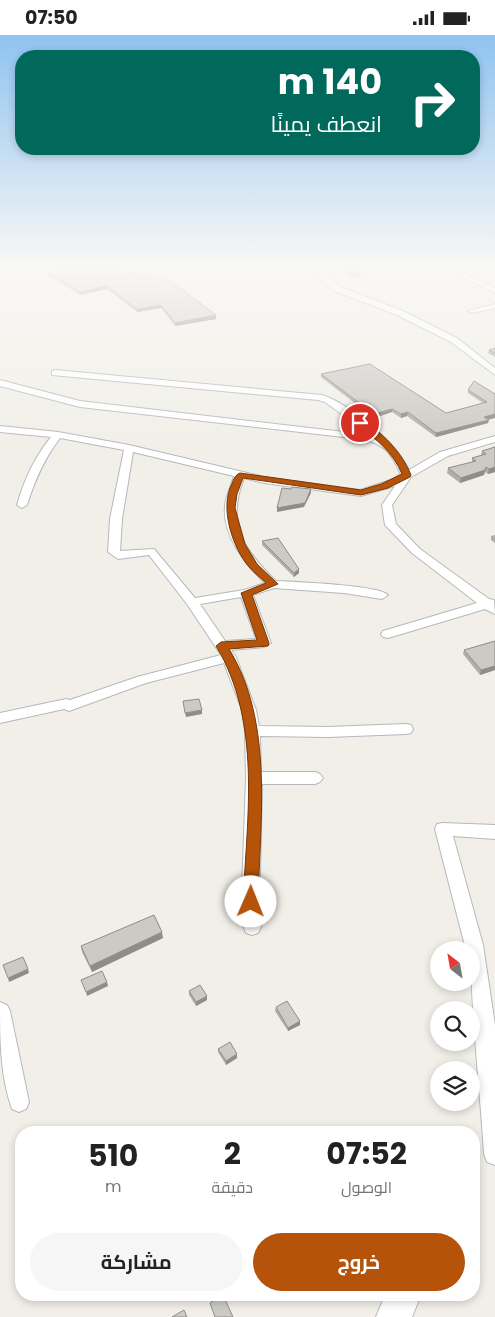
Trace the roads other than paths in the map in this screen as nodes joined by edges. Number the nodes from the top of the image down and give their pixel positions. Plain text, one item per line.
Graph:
1 (430, 328) edge
2 (495, 371) edge
3 (55, 373) dead end
4 (0, 383) edge
5 (2, 429) edge
6 (58, 435) junction
7 (495, 439) edge
8 (383, 441) junction
9 (129, 448) junction
10 (240, 475) junction
11 (407, 475) junction
12 (22, 505) dead end
13 (273, 584) junction
14 (246, 593) junction
15 (382, 595) dead end
16 (192, 602) junction
17 (492, 605) edge
18 (388, 634) dead end
19 (225, 652) junction
20 (0, 718) edge
21 (406, 729) dead end
22 (252, 731) junction
23 (254, 778) junction
24 (316, 778) dead end
25 (495, 832) edge
26 (252, 927) dead end
27 (0, 1011) edge
28 (492, 1069) edge
29 (19, 1102) dead end
30 (495, 1154) edge
31 (401, 1301) edge
32 (394, 1317) edge

1 - 2 street
3 - 8 street
4 - 8 street
5 - 6 street
6 - 9 street
6 - 12 street
7 - 11 street
8 - 11 street
9 - 10 street
9 - 16 street
10 - 11 street
10 - 13 street
11 - 17 street
13 - 14 street
13 - 15 street
14 - 16 street
14 - 19 street
16 - 19 street
17 - 18 street
19 - 20 street
19 - 22 street
21 - 22 street
22 - 23 street
23 - 24 street
23 - 26 street
25 - 28 street
27 - 29 street
28 - 30 street
31 - 32 street

